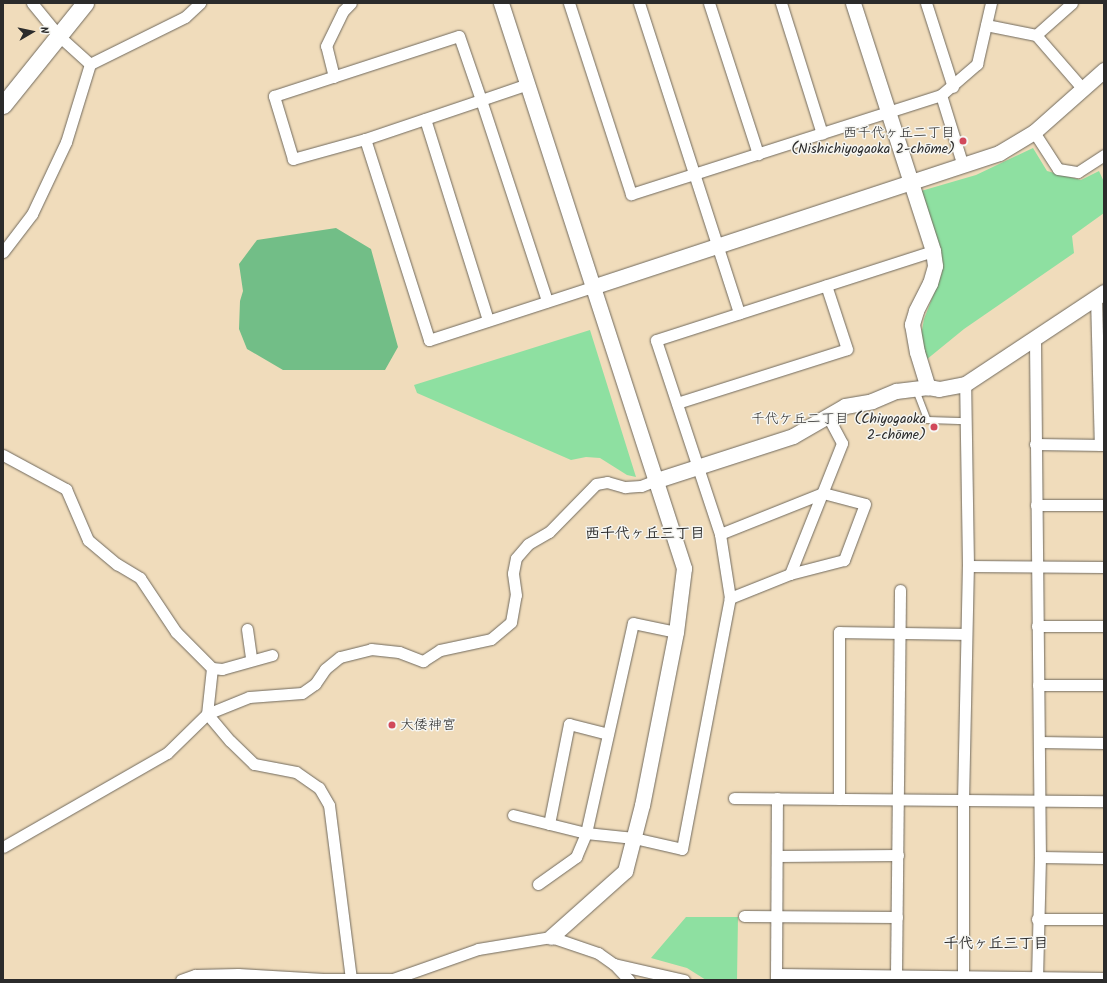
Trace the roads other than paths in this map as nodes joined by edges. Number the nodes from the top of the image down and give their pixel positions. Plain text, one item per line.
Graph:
1 (32, 3) edge
2 (85, 3) edge
3 (200, 3) edge
4 (351, 3) edge
5 (501, 3) edge
6 (569, 3) edge
7 (639, 3) edge
8 (709, 3) edge
9 (781, 3) edge
10 (853, 3) edge
11 (926, 3) edge
12 (991, 3) edge
13 (1072, 3) edge
14 (986, 24) junction
15 (1036, 35) junction
16 (59, 36) junction
17 (90, 64) junction
18 (1104, 70) edge
19 (334, 76) junction
20 (528, 84) junction
21 (953, 87) junction
22 (1083, 89) junction
23 (942, 95) junction
24 (481, 100) junction
25 (3, 105) edge
26 (888, 112) junction
27 (425, 119) junction
28 (1034, 132) junction
29 (822, 134) junction
30 (365, 139) junction
31 (758, 154) junction
32 (1104, 155) edge
33 (963, 166) junction
34 (694, 174) junction
35 (911, 183) junction
36 (718, 245) junction
37 (933, 251) junction
38 (3, 252) edge
39 (826, 285) junction
40 (592, 287) junction
41 (1100, 294) edge
42 (548, 301) junction
43 (739, 313) junction
44 (488, 320) junction
45 (1035, 340) junction
46 (965, 384) junction
47 (922, 387) junction
48 (677, 403) junction
49 (827, 415) junction
50 (966, 421) junction
51 (1035, 444) junction
52 (1102, 445) edge
53 (3, 455) edge
54 (697, 466) junction
55 (654, 481) junction
56 (823, 493) junction
57 (1036, 505) junction
58 (1104, 505) edge
59 (720, 534) junction
60 (968, 566) junction
61 (1037, 567) junction
62 (1104, 567) edge
63 (790, 574) junction
64 (900, 590) dead end
65 (730, 598) junction
66 (1037, 626) junction
67 (1104, 626) edge
68 (247, 629) dead end
69 (676, 632) junction
70 (900, 633) junction
71 (966, 634) junction
72 (272, 655) dead end
73 (251, 660) junction
74 (212, 668) junction
75 (1038, 685) junction
76 (1104, 685) edge
77 (207, 714) junction
78 (608, 734) junction
79 (1039, 742) junction
80 (1104, 743) edge
81 (734, 798) dead end
82 (777, 798) junction
83 (839, 799) junction
84 (899, 800) junction
85 (1039, 800) junction
86 (963, 801) junction
87 (1104, 801) edge
88 (513, 815) dead end
89 (549, 824) junction
90 (586, 833) junction
91 (634, 838) junction
92 (3, 847) edge
93 (898, 855) junction
94 (777, 856) junction
95 (1040, 858) junction
96 (1104, 858) edge
97 (538, 884) dead end
98 (776, 915) junction
99 (744, 916) dead end
100 (897, 917) junction
101 (1037, 919) junction
102 (1104, 919) edge
103 (550, 937) junction
104 (614, 964) junction
105 (896, 975) junction
106 (776, 977) edge
107 (963, 978) edge
108 (1104, 978) edge
109 (350, 979) junction
110 (1037, 979) edge
111 (1092, 979) edge
112 (182, 980) edge
113 (323, 980) edge
114 (394, 980) edge
115 (629, 980) edge
116 (684, 980) edge

1 - 16 street
2 - 16 main road
3 - 17 street
4 - 19 street
5 - 20 street
6 - 34 street
7 - 34 street
8 - 31 street
9 - 29 street
10 - 26 street
11 - 21 street
12 - 14 street
13 - 15 street
14 - 15 street
14 - 21 street
15 - 22 street
16 - 17 street
16 - 25 main road
17 - 38 street
18 - 22 street
19 - 24 street
19 - 30 street
20 - 24 street
20 - 40 street
21 - 23 street
22 - 28 street
23 - 26 street
23 - 33 street
24 - 27 street
24 - 42 street
26 - 29 street
26 - 35 street
27 - 30 street
27 - 44 street
28 - 32 street
28 - 33 street
29 - 31 street
30 - 44 street
31 - 34 street
33 - 35 street
34 - 36 street
35 - 36 street
35 - 37 street
36 - 40 street
36 - 43 street
37 - 39 street
37 - 47 street
39 - 43 street
39 - 48 street
40 - 42 street
40 - 55 street
41 - 45 street
41 - 52 street
42 - 44 street
43 - 48 street
45 - 46 street
45 - 51 street
46 - 47 street
46 - 50 street
47 - 49 street
47 - 50 lane
48 - 54 street
49 - 54 street
49 - 56 street
50 - 60 street
51 - 52 street
51 - 57 street
53 - 74 street
54 - 55 street
54 - 59 street
55 - 69 street
55 - 77 street
56 - 59 street
56 - 63 street
56 - 63 street
57 - 58 street
57 - 61 street
59 - 65 street
60 - 61 street
60 - 71 street
61 - 62 street
61 - 66 street
63 - 65 street
64 - 70 street
65 - 91 street
66 - 67 street
66 - 75 street
68 - 73 street
69 - 78 street
69 - 91 street
70 - 71 street
70 - 83 street
70 - 84 street
71 - 86 street
72 - 73 street
73 - 74 street
74 - 77 street
75 - 76 street
75 - 79 street
77 - 92 street
77 - 109 street
78 - 89 street
78 - 90 street
79 - 80 street
79 - 85 street
81 - 82 street
82 - 83 street
82 - 94 street
83 - 84 street
84 - 86 street
84 - 93 street
85 - 86 street
85 - 87 street
85 - 95 street
86 - 107 street
88 - 89 street
89 - 90 street
90 - 91 street
90 - 97 street
91 - 103 street
93 - 94 street
93 - 100 street
94 - 98 street
95 - 96 street
95 - 101 street
98 - 99 street
98 - 100 street
98 - 106 street
100 - 105 street
101 - 102 street
101 - 110 street
103 - 104 street
103 - 114 street
104 - 115 street
104 - 116 street
105 - 106 street
105 - 107 street
107 - 110 street
108 - 111 street
109 - 113 street
109 - 114 street
110 - 111 street
112 - 113 street

